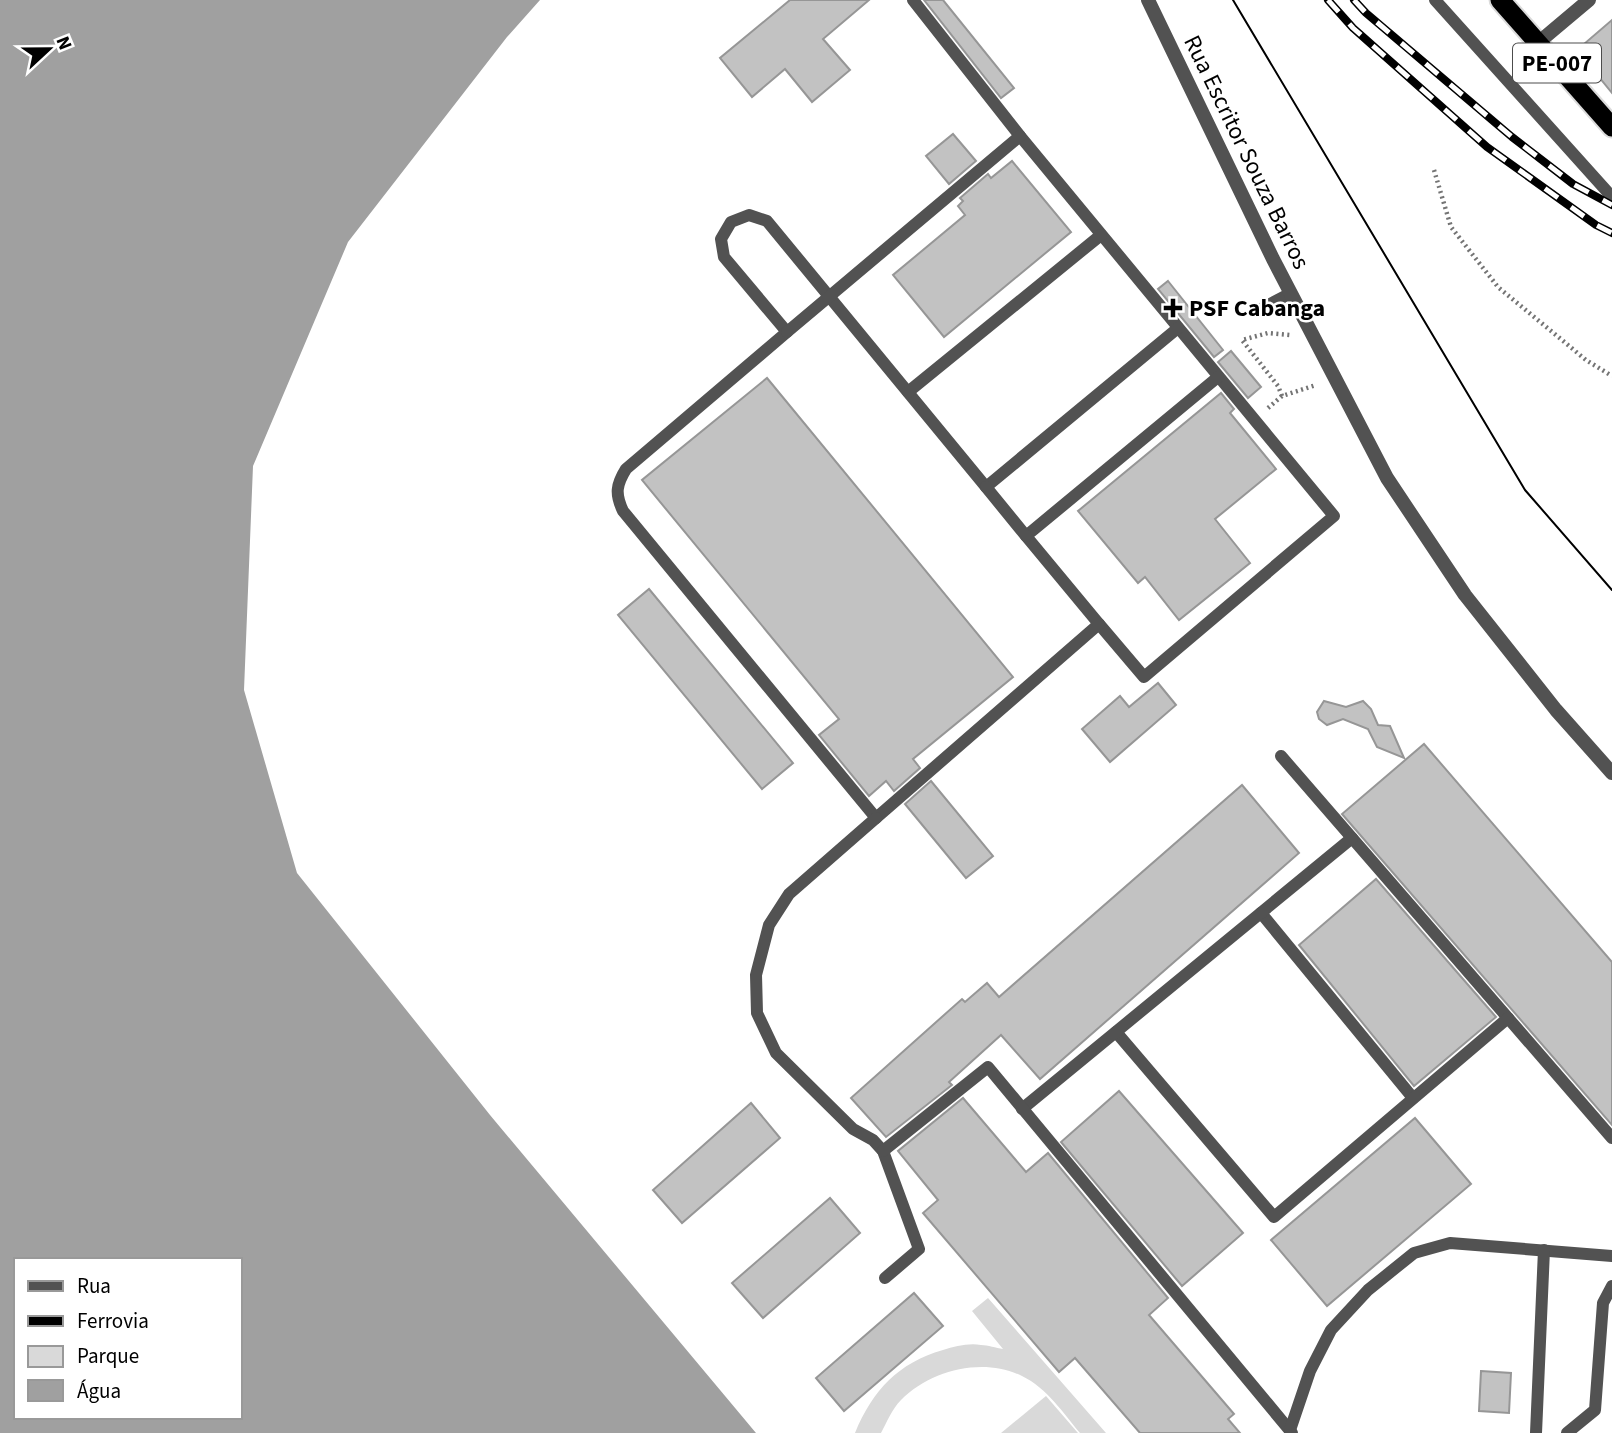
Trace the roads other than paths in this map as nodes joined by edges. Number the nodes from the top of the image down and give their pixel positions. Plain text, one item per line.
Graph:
1 (913, 0) edge
2 (1148, 0) edge
3 (1435, 0) edge
4 (1500, 0) edge
5 (1589, 0) edge
6 (1539, 42) junction
7 (1612, 127) edge
8 (1020, 136) junction
9 (1612, 197) edge
10 (1101, 235) junction
11 (1291, 293) junction
12 (828, 296) junction
13 (1259, 310) dead end
14 (1178, 328) junction
15 (787, 332) junction
16 (1218, 377) junction
17 (908, 392) junction
18 (986, 487) junction
19 (1026, 536) junction
20 (1099, 624) junction
21 (1280, 756) dead end
22 (1612, 773) edge
23 (876, 818) junction
24 (1352, 838) junction
25 (1261, 913) junction
26 (1508, 1018) junction
27 (1116, 1032) junction
28 (1413, 1098) junction
29 (1023, 1109) junction
30 (1612, 1138) edge
31 (883, 1151) junction
32 (1544, 1250) junction
33 (1612, 1256) edge
34 (885, 1278) dead end
35 (1612, 1286) edge
36 (1291, 1431) edge
37 (1536, 1433) edge
38 (1567, 1433) edge

1 - 8 lane
2 - 11 street, Rua Escritor Souza Barros
3 - 9 lane
4 - 6 highway, PE-007
5 - 6 street
6 - 7 highway, PE-007
8 - 10 lane
8 - 12 lane
10 - 14 lane
10 - 17 lane
11 - 13 lane
11 - 22 street, Rua Escritor Souza Barros
12 - 15 lane
12 - 15 lane
12 - 17 lane
14 - 16 lane
14 - 18 lane
15 - 23 lane
16 - 19 lane
16 - 20 lane
17 - 18 lane
18 - 19 lane
19 - 20 lane
20 - 23 lane
21 - 24 lane
23 - 31 lane
24 - 25 lane
24 - 26 lane
25 - 27 lane
25 - 28 lane
26 - 28 lane
26 - 30 lane
27 - 28 lane
27 - 29 lane
29 - 31 lane
29 - 36 lane
31 - 34 lane
32 - 33 lane
32 - 36 lane
32 - 37 lane
35 - 38 lane

